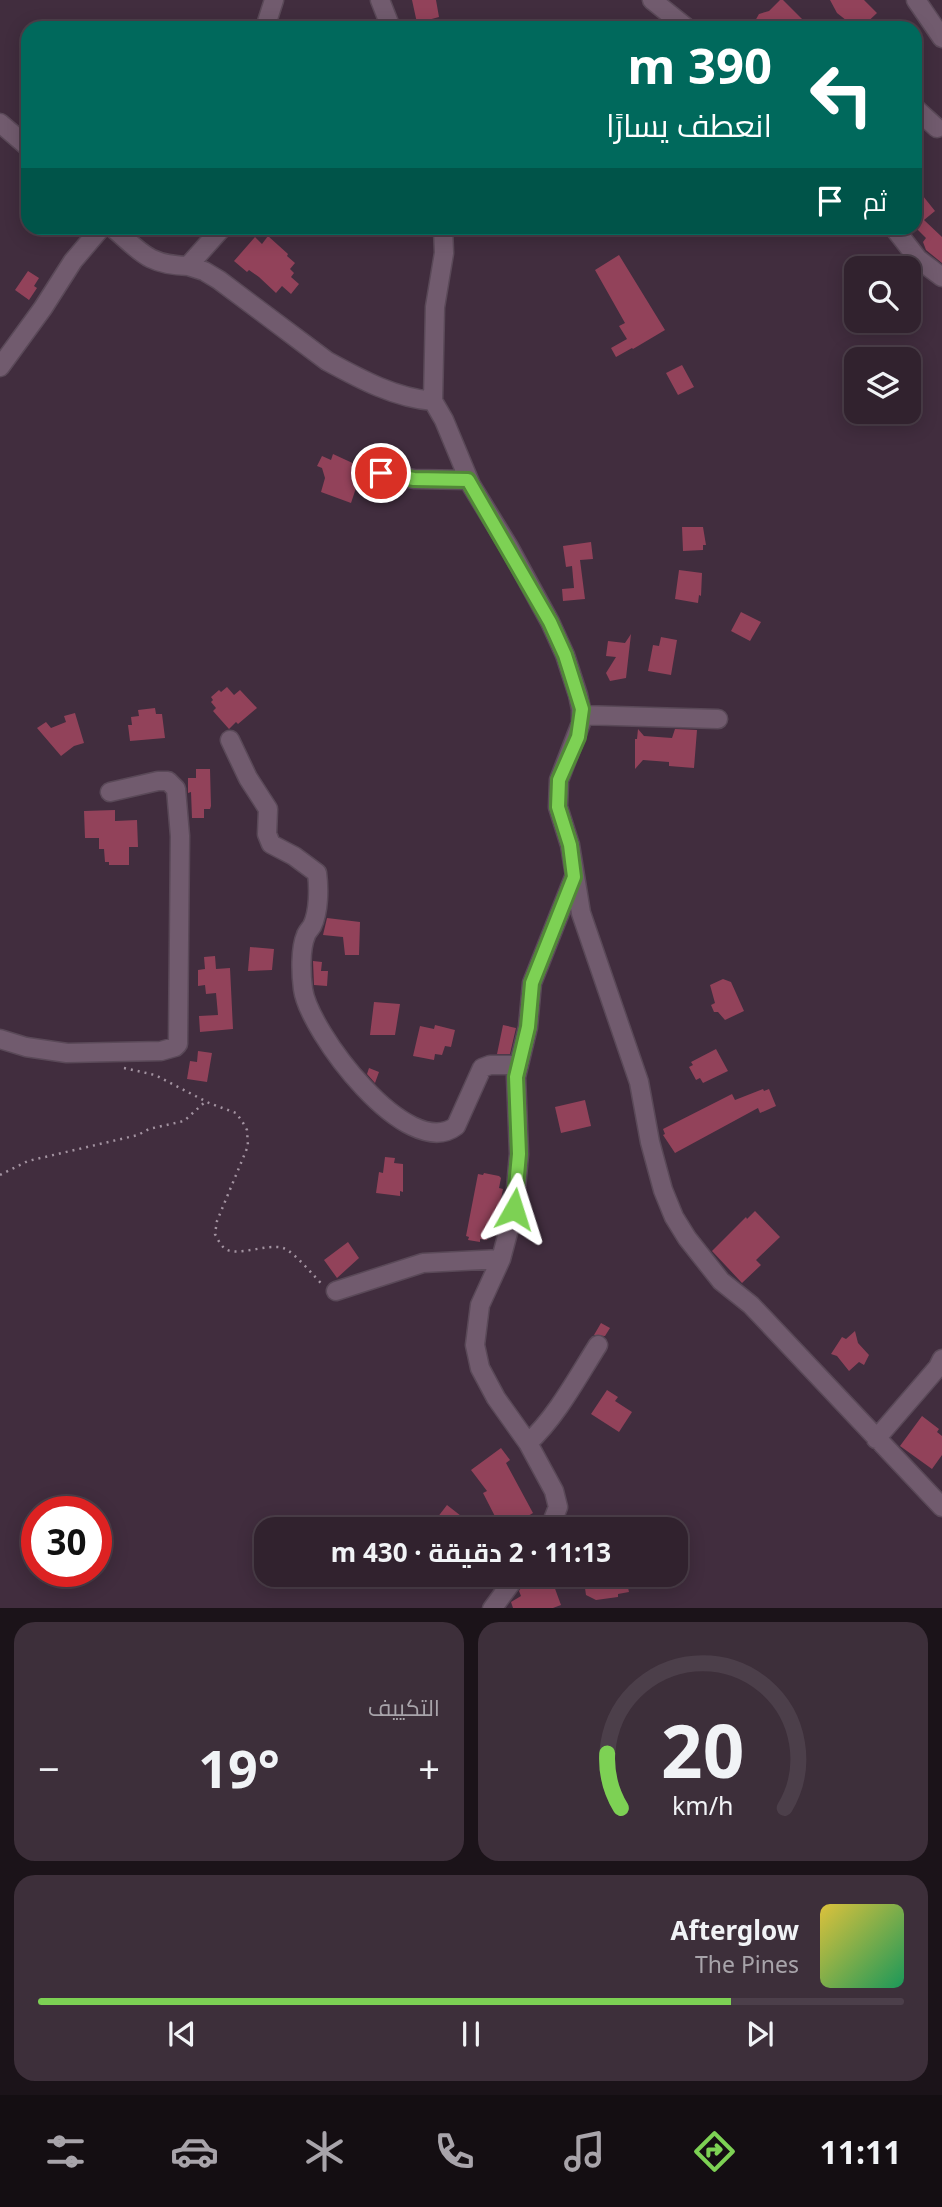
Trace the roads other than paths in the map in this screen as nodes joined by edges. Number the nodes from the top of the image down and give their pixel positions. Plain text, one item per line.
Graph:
1 (274, 0) edge
2 (380, 0) edge
3 (652, 0) edge
4 (916, 0) edge
5 (267, 21) edge
6 (388, 21) edge
7 (678, 21) edge
8 (942, 38) edge
9 (922, 114) edge
10 (0, 123) edge
11 (937, 128) dead end
12 (21, 141) edge
13 (96, 235) edge
14 (121, 235) edge
15 (216, 235) edge
16 (443, 235) edge
17 (900, 235) edge
18 (188, 266) junction
19 (942, 277) edge
20 (0, 368) edge
21 (433, 401) junction
22 (381, 473) dead end
23 (468, 480) junction
24 (581, 715) junction
25 (718, 719) dead end
26 (230, 740) dead end
27 (110, 792) dead end
28 (574, 877) junction
29 (0, 1039) edge
30 (518, 1065) junction
31 (501, 1259) junction
32 (337, 1291) road end
33 (598, 1345) dead end
34 (942, 1359) edge
35 (876, 1439) junction
36 (528, 1443) junction
37 (942, 1507) edge
38 (554, 1517) edge
39 (508, 1587) edge
40 (492, 1608) edge

1 - 5 street
2 - 6 street
3 - 7 street
4 - 8 street
9 - 11 street
10 - 12 street
13 - 20 street
14 - 18 street
15 - 18 street
16 - 21 street
17 - 19 street
18 - 21 street
21 - 23 street
22 - 23 street
23 - 24 street
24 - 25 street
24 - 28 street
26 - 30 street
27 - 29 street
28 - 30 street
28 - 35 street
30 - 31 street
31 - 32 street
31 - 36 street
33 - 36 street
34 - 35 street
35 - 37 street
36 - 38 street
39 - 40 street

